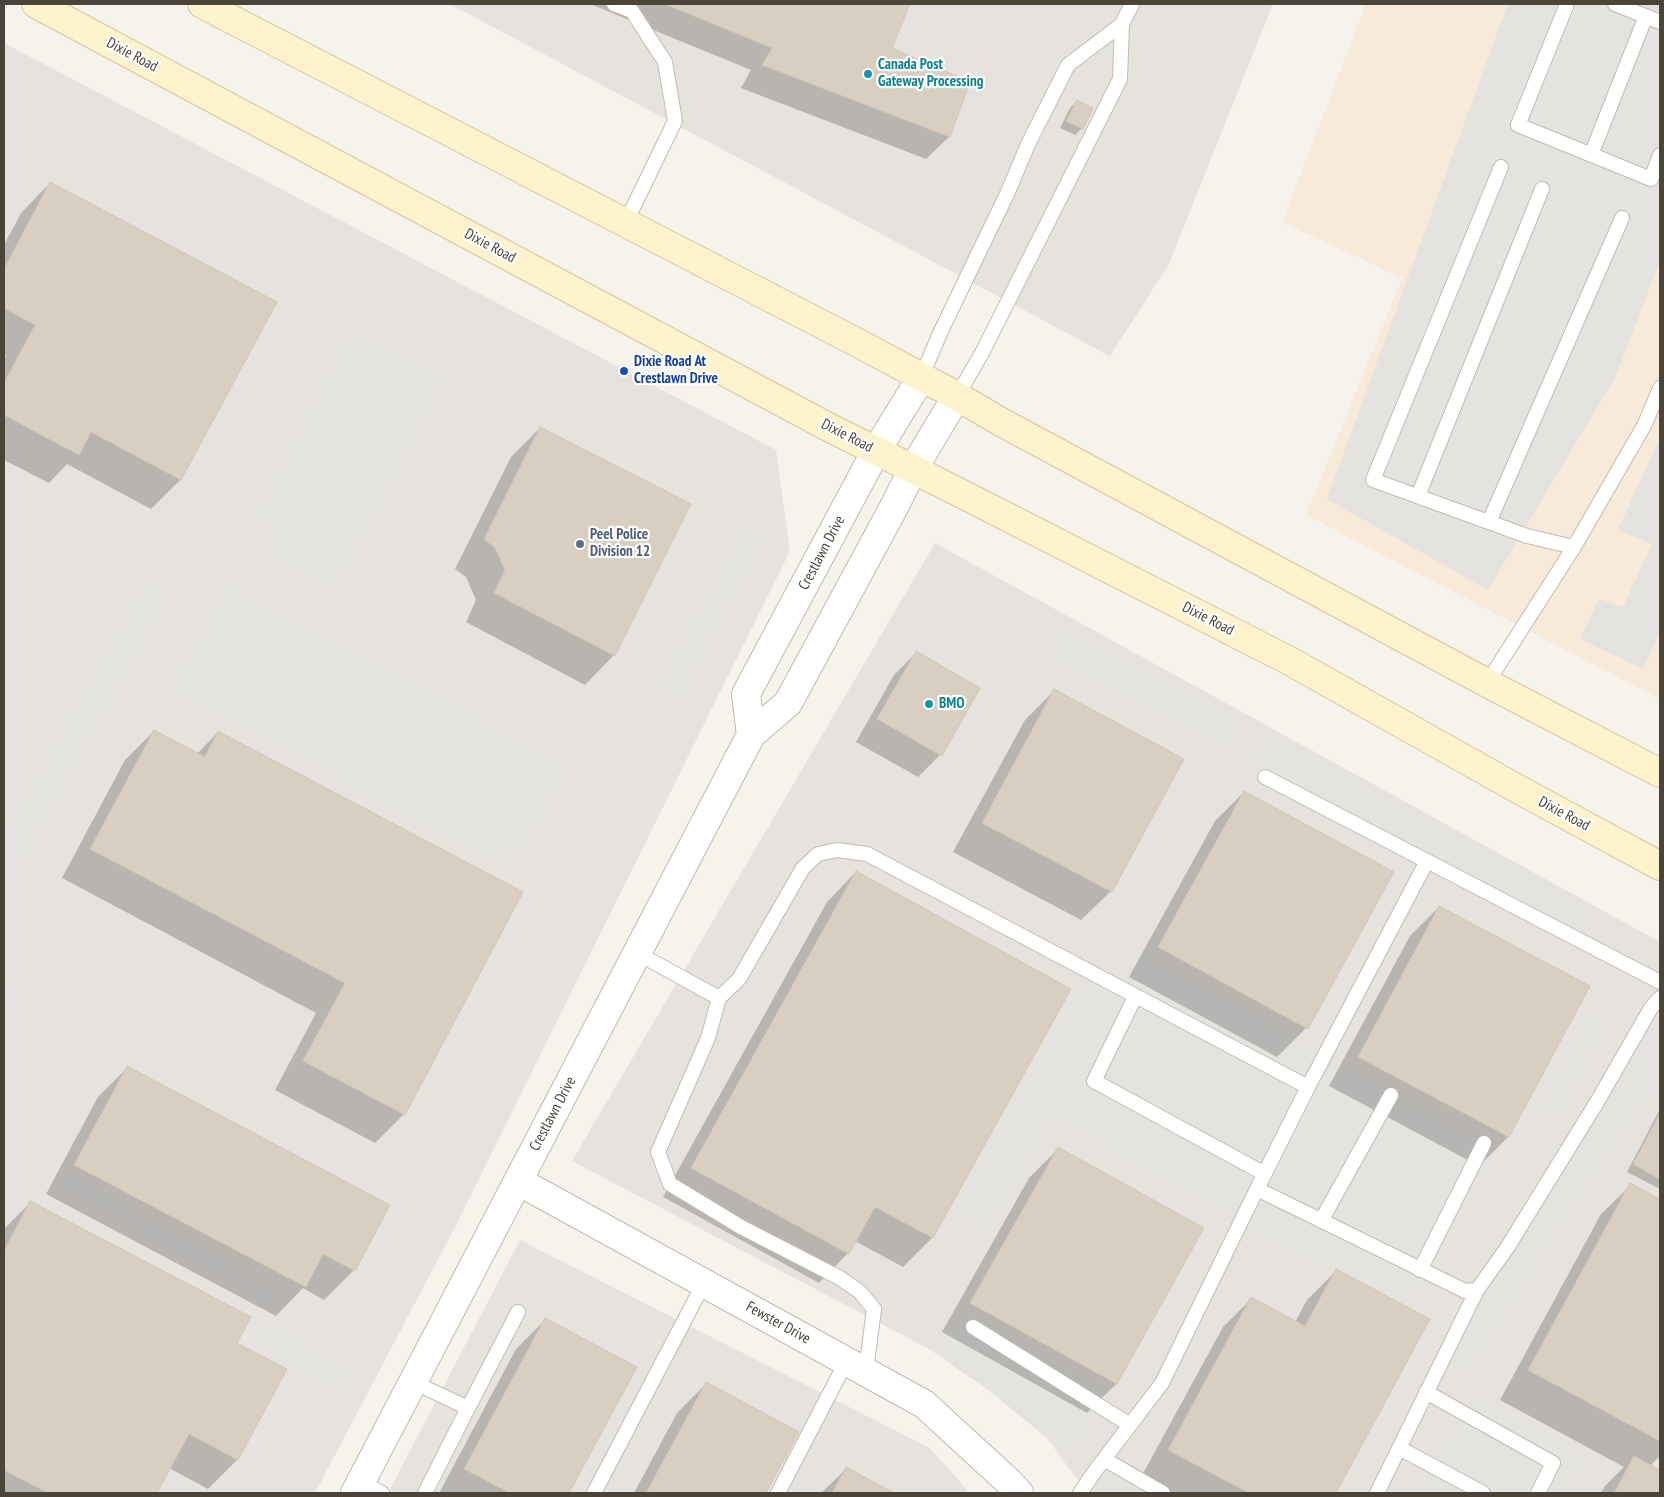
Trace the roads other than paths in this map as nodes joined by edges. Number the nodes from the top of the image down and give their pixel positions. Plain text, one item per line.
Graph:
1 (36, 4) edge
2 (202, 4) edge
3 (614, 4) edge
4 (1132, 4) edge
5 (1567, 4) edge
6 (1615, 4) edge
7 (1646, 16) junction
8 (1660, 22) edge
9 (1122, 24) junction
10 (1591, 155) junction
11 (1660, 155) edge
12 (1501, 167) dead end
13 (1542, 189) dead end
14 (1622, 218) dead end
15 (626, 222) junction
16 (921, 378) junction
17 (1660, 388) edge
18 (957, 396) junction
19 (876, 451) junction
20 (913, 469) junction
21 (1418, 496) junction
22 (1489, 522) junction
23 (1574, 547) junction
24 (1487, 683) junction
25 (751, 735) junction
26 (1660, 773) edge
27 (1265, 777) dead end
28 (1427, 861) junction
29 (1660, 866) edge
30 (637, 953) junction
31 (1660, 982) edge
32 (1135, 997) junction
33 (719, 998) junction
34 (1660, 998) edge
35 (1308, 1087) junction
36 (1391, 1095) dead end
37 (1484, 1143) dead end
38 (1265, 1174) junction
39 (518, 1181) junction
40 (1257, 1189) junction
41 (1321, 1221) junction
42 (1420, 1270) junction
43 (704, 1283) junction
44 (1477, 1290) junction
45 (518, 1312) dead end
46 (973, 1326) dead end
47 (856, 1366) junction
48 (413, 1382) junction
49 (1426, 1392) junction
50 (468, 1408) junction
51 (1130, 1425) junction
52 (1399, 1448) junction
53 (1104, 1459) junction
54 (366, 1490) edge
55 (425, 1493) edge
56 (594, 1493) edge
57 (778, 1493) edge
58 (1019, 1493) edge
59 (1080, 1493) edge
60 (1163, 1493) edge
61 (1377, 1493) edge
62 (1483, 1493) edge
63 (1538, 1493) edge

1 - 19 main road, Dixie Road
2 - 15 main road
3 - 15 lane
4 - 9 lane
5 - 10 lane
6 - 7 lane
7 - 8 lane
7 - 10 lane
9 - 16 lane
9 - 18 lane
10 - 11 lane
12 - 21 lane
13 - 21 lane
14 - 22 lane
15 - 16 main road
16 - 18 main road
16 - 19 street, Crestlawn Drive
17 - 23 lane
18 - 20 street, Crestlawn Drive
18 - 24 main road
19 - 20 main road, Dixie Road
19 - 25 street, Crestlawn Drive
20 - 25 street, Crestlawn Drive
20 - 29 main road, Dixie Road
21 - 22 lane
22 - 23 lane
23 - 24 lane
24 - 26 main road
25 - 30 street, Crestlawn Drive
27 - 28 lane
28 - 31 lane
28 - 35 lane
30 - 33 lane
30 - 39 street, Crestlawn Drive
32 - 33 lane
32 - 35 lane
32 - 38 lane
33 - 47 lane
34 - 44 lane
35 - 38 lane
36 - 41 lane
37 - 42 lane
38 - 40 lane
39 - 43 street, Fewster Drive
39 - 48 street, Crestlawn Drive
40 - 41 lane
40 - 51 lane
41 - 42 lane
42 - 44 lane
43 - 47 street, Fewster Drive
43 - 56 lane
44 - 49 lane
45 - 50 lane
46 - 51 lane
47 - 57 lane
47 - 58 street, Fewster Drive
48 - 50 lane
48 - 54 street, Crestlawn Drive
49 - 52 lane
49 - 63 lane
50 - 55 lane
51 - 53 lane
52 - 61 lane
52 - 62 lane
53 - 59 lane
53 - 60 lane

